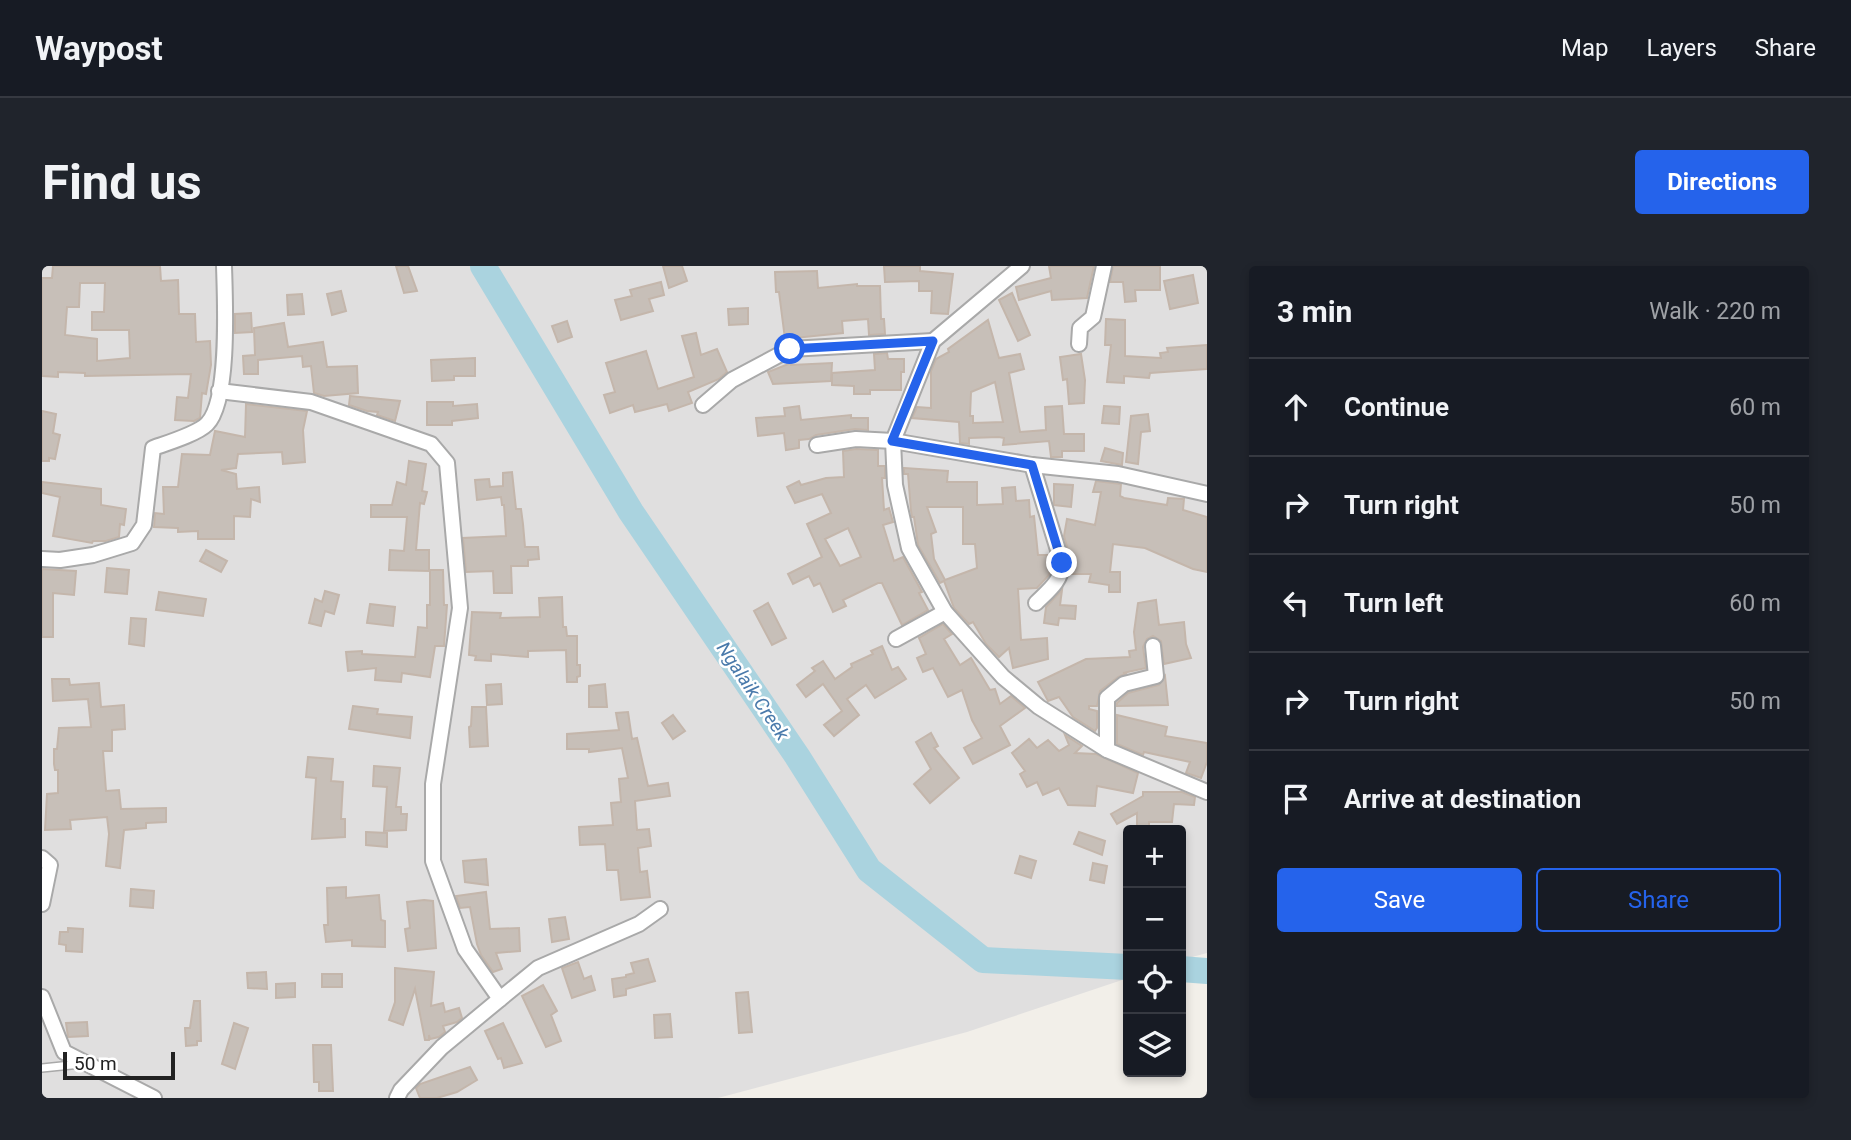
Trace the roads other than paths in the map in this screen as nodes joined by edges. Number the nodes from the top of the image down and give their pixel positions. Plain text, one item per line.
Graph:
1 (224, 266) edge
2 (1022, 266) edge
3 (1104, 266) edge
4 (933, 341) junction
5 (1079, 344) dead end
6 (219, 391) junction
7 (703, 405) dead end
8 (892, 441) junction
9 (817, 445) dead end
10 (1032, 465) junction
11 (1207, 495) edge
12 (42, 559) edge
13 (1036, 603) dead end
14 (945, 612) junction
15 (897, 639) dead end
16 (1153, 646) dead end
17 (1107, 750) junction
18 (1207, 792) edge
19 (42, 858) edge
20 (42, 904) edge
21 (660, 909) dead end
22 (42, 997) edge
23 (500, 999) junction
24 (85, 1063) junction
25 (42, 1068) edge
26 (154, 1098) edge
27 (397, 1098) edge

1 - 6 street
2 - 4 street
3 - 5 street
4 - 7 street
4 - 8 street
6 - 12 street
6 - 23 street
8 - 9 street
8 - 10 street
8 - 14 street
10 - 11 street
10 - 13 street
14 - 15 street
14 - 17 street
16 - 17 street
17 - 18 street
19 - 20 street
21 - 23 street
22 - 24 street
23 - 27 street
24 - 25 lane
24 - 26 street

